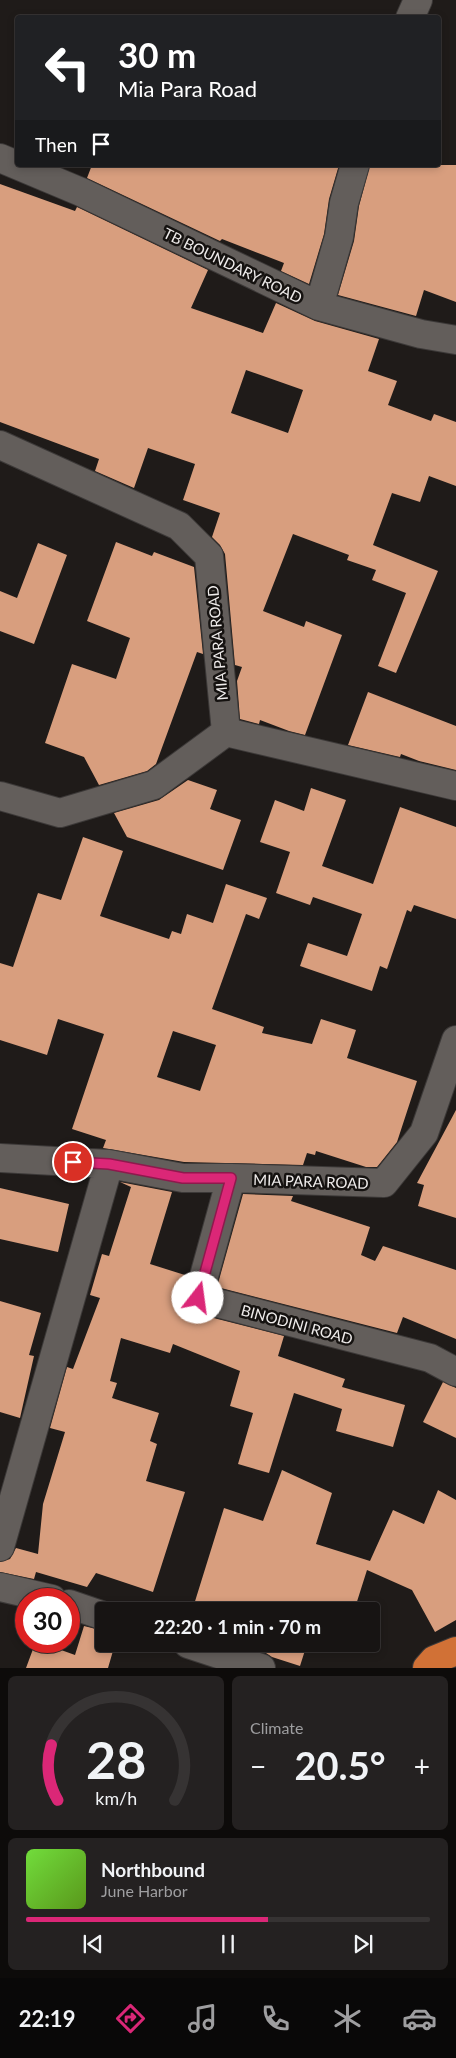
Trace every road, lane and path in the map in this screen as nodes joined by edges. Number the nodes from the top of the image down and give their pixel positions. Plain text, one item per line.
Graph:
1 (418, 0) edge
2 (411, 15) edge
3 (0, 158) edge
4 (15, 164) edge
5 (21, 167) edge
6 (354, 167) edge
7 (319, 306) junction
8 (456, 340) edge
9 (0, 445) edge
10 (226, 732) junction
11 (456, 786) edge
12 (0, 796) edge
13 (456, 1040) edge
14 (0, 1158) edge
15 (109, 1164) junction
16 (231, 1178) junction
17 (456, 1372) edge
18 (0, 1547) edge
19 (0, 1587) edge
20 (15, 1590) edge
21 (80, 1608) edge
22 (95, 1613) edge
23 (456, 1651) edge
24 (212, 1652) edge
25 (261, 1668) edge
26 (427, 1668) edge

1 - 2 street
3 - 4 street, TB BOUNDARY ROAD
5 - 7 street, TB BOUNDARY ROAD
6 - 7 street
7 - 8 street, TB BOUNDARY ROAD
9 - 10 street, MIA PARA ROAD
10 - 11 street
10 - 12 street
13 - 16 street, MIA PARA ROAD
14 - 15 street, MIA PARA ROAD
15 - 16 street, MIA PARA ROAD
15 - 18 street
16 - 17 street, BINODINI ROAD
19 - 20 street
21 - 22 street
23 - 26 highway
24 - 25 street

